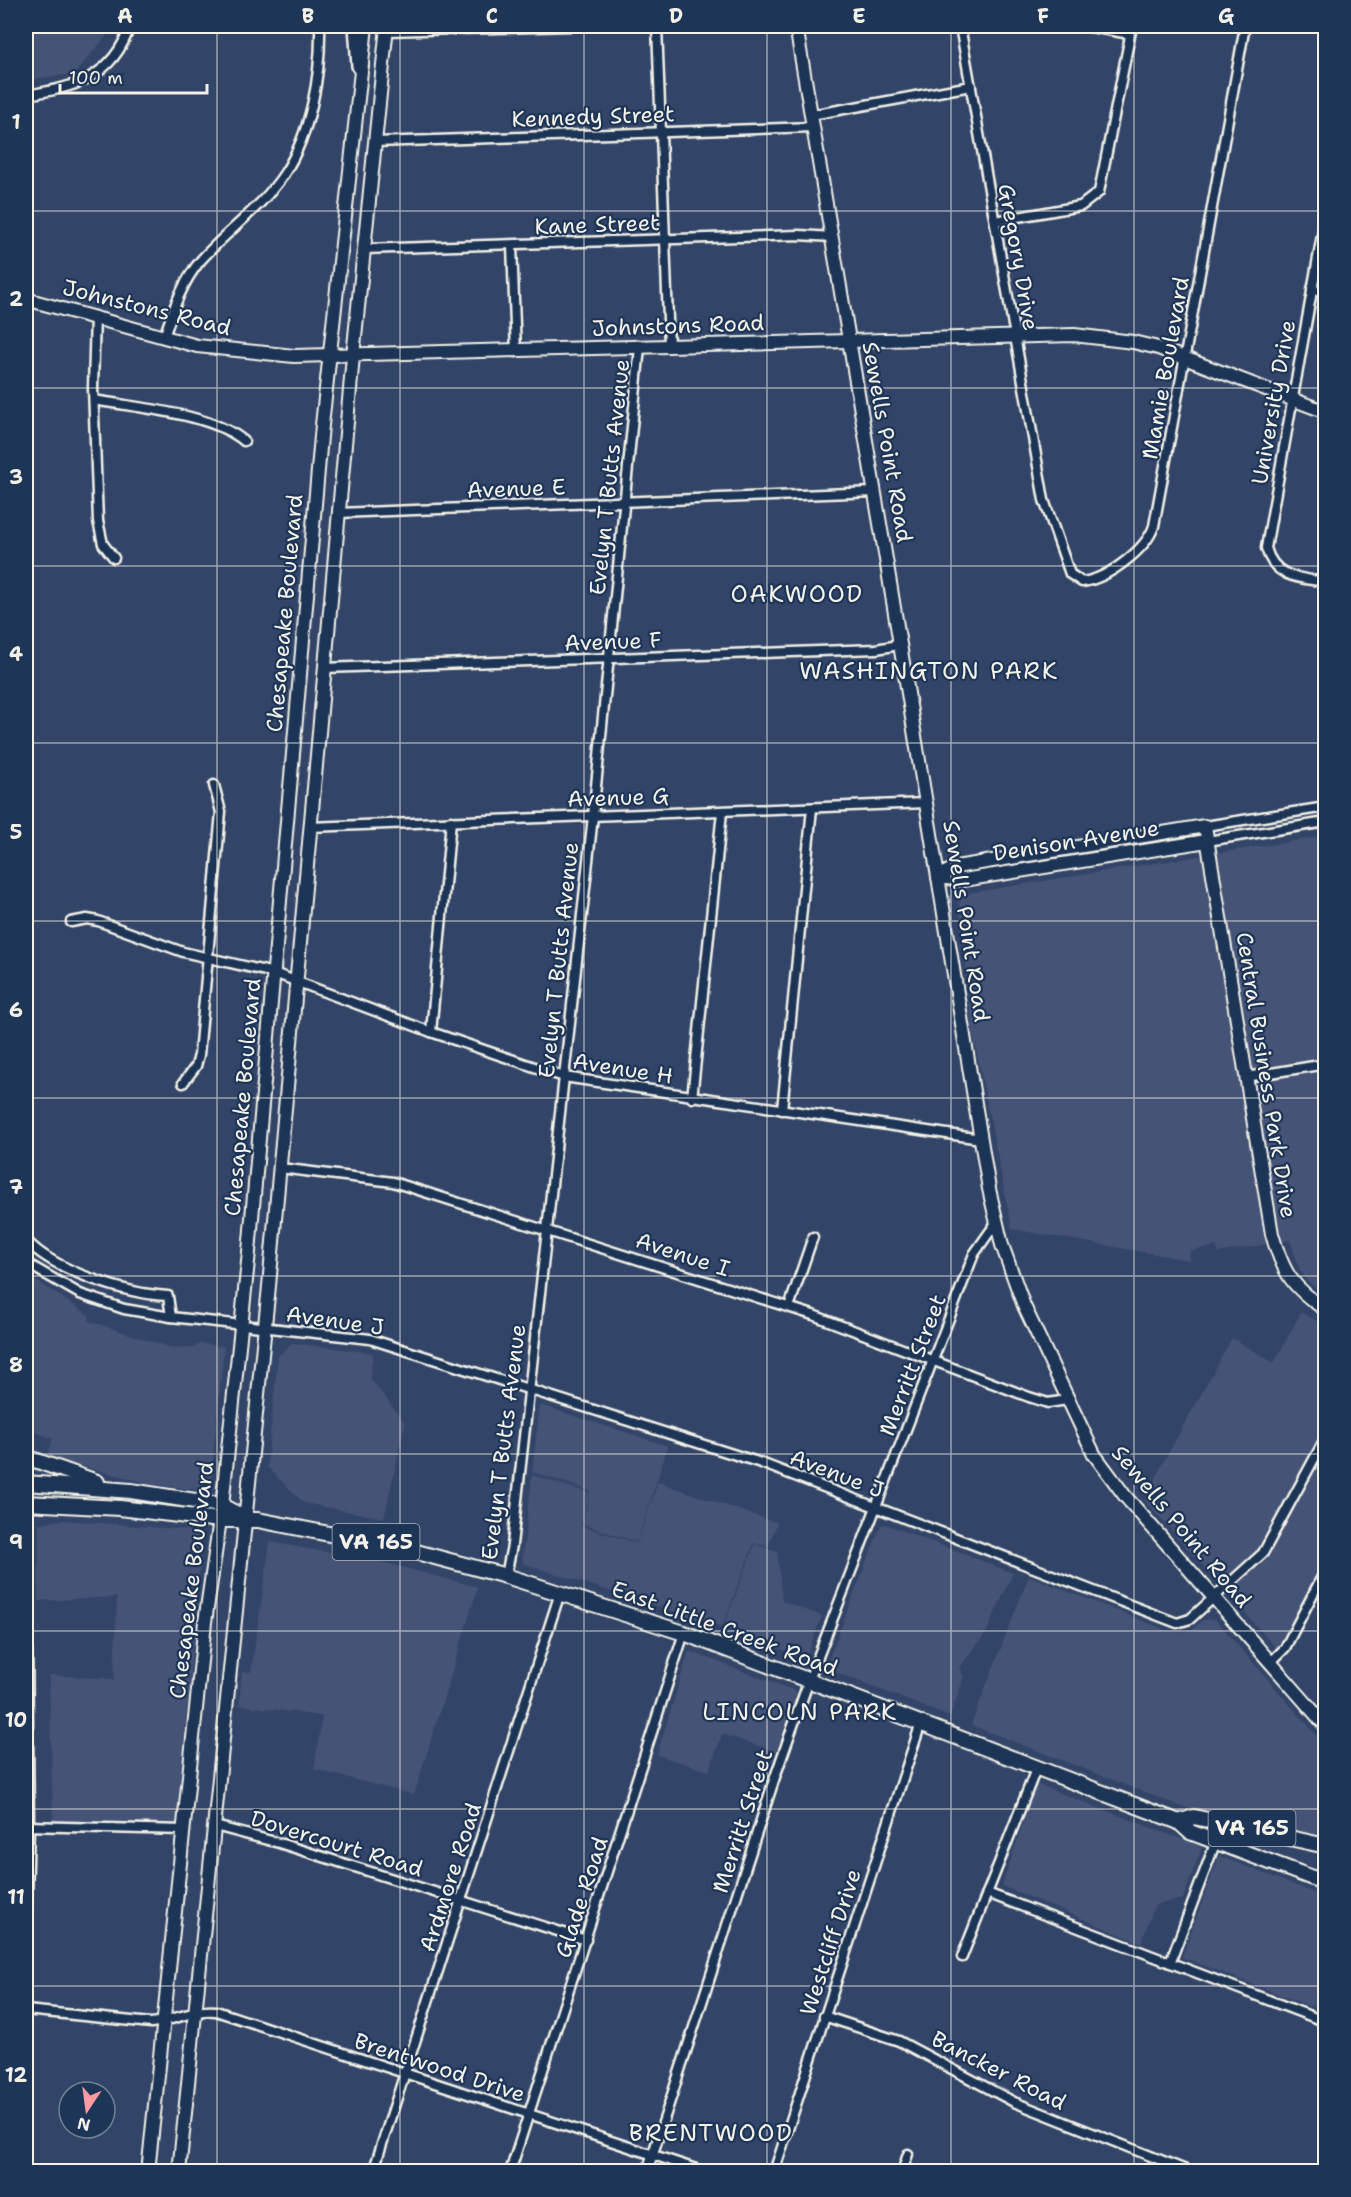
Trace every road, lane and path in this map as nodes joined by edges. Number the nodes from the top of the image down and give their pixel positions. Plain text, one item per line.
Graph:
1 (130, 26) edge
2 (320, 26) edge
3 (357, 26) edge
4 (366, 26) edge
5 (571, 26) edge
6 (657, 26) edge
7 (796, 26) edge
8 (960, 26) edge
9 (1085, 26) edge
10 (1245, 26) edge
11 (386, 28) edge
12 (1131, 30) edge
13 (360, 66) junction
14 (971, 86) junction
15 (26, 95) edge
16 (812, 121) junction
17 (662, 132) junction
18 (375, 142) junction
19 (1326, 213) edge
20 (994, 221) junction
21 (832, 237) junction
22 (666, 239) junction
23 (512, 245) junction
24 (364, 249) junction
25 (1312, 289) junction
26 (1326, 293) edge
27 (26, 299) edge
28 (95, 316) junction
29 (1014, 335) junction
30 (164, 338) junction
31 (850, 341) junction
32 (669, 346) junction
33 (640, 347) junction
34 (516, 352) junction
35 (352, 356) junction
36 (329, 357) junction
37 (1186, 357) junction
38 (1291, 399) junction
39 (94, 400) junction
40 (1326, 412) edge
41 (244, 441) dead end
42 (875, 492) junction
43 (1043, 495) joint
44 (625, 503) junction
45 (338, 513) junction
46 (114, 558) dead end
47 (1326, 582) edge
48 (899, 639) junction
49 (609, 659) junction
50 (324, 669) junction
51 (214, 785) dead end
52 (926, 803) junction
53 (1326, 807) edge
54 (812, 808) junction
55 (722, 812) junction
56 (592, 816) junction
57 (451, 821) junction
58 (1326, 822) edge
59 (1205, 826) junction
60 (310, 827) junction
61 (1207, 841) junction
62 (938, 877) junction
63 (71, 922) dead end
64 (208, 959) junction
65 (274, 973) junction
66 (297, 982) junction
67 (430, 1032) junction
68 (1326, 1064) edge
69 (564, 1077) junction
70 (1246, 1077) junction
71 (183, 1083) dead end
72 (693, 1098) junction
73 (782, 1110) junction
74 (981, 1139) junction
75 (280, 1168) junction
76 (996, 1223) junction
77 (545, 1229) junction
78 (813, 1237) dead end
79 (26, 1240) edge
80 (26, 1263) edge
81 (789, 1307) junction
82 (1326, 1310) edge
83 (171, 1317) junction
84 (241, 1326) junction
85 (264, 1328) junction
86 (933, 1360) junction
87 (527, 1389) junction
88 (1067, 1400) junction
89 (1326, 1437) edge
90 (26, 1457) edge
91 (26, 1483) edge
92 (131, 1491) junction
93 (26, 1503) edge
94 (875, 1508) junction
95 (221, 1513) junction
96 (245, 1518) junction
97 (26, 1537) edge
98 (1326, 1569) edge
99 (506, 1576) junction
100 (560, 1593) junction
101 (1213, 1598) junction
102 (684, 1633) junction
103 (1270, 1663) junction
104 (809, 1680) junction
105 (921, 1723) junction
106 (1325, 1724) edge
107 (1036, 1769) junction
108 (1179, 1822) junction
109 (27, 1826) edge
110 (214, 1826) junction
111 (184, 1830) junction
112 (1215, 1841) junction
113 (1326, 1846) edge
114 (1326, 1883) edge
115 (987, 1893) junction
116 (461, 1900) junction
117 (26, 1937) edge
118 (586, 1940) junction
119 (962, 1957) dead end
120 (1170, 1963) junction
121 (26, 2010) edge
122 (195, 2011) junction
123 (824, 2016) junction
124 (164, 2022) junction
125 (1326, 2022) edge
126 (405, 2074) junction
127 (528, 2114) junction
128 (908, 2154) dead end
129 (653, 2155) junction
130 (148, 2172) edge
131 (179, 2172) edge
132 (373, 2172) edge
133 (510, 2172) edge
134 (647, 2172) edge
135 (705, 2172) edge
136 (774, 2172) edge
137 (902, 2172) edge
138 (1191, 2172) edge

1 - 15 street
2 - 30 street
3 - 13 highway
4 - 13 main road, Chesapeake Boulevard
5 - 11 street
6 - 17 street
7 - 16 main road, Sewells Point Road
8 - 14 street, Gregory Drive
9 - 12 street
10 - 37 street, Mamie Boulevard
11 - 18 main road, Chesapeake Boulevard
12 - 20 street
13 - 36 main road, Chesapeake Boulevard
14 - 16 street, Kennedy Street
14 - 20 street, Gregory Drive
16 - 17 street, Kennedy Street
16 - 21 main road, Sewells Point Road
17 - 18 street, Kennedy Street
17 - 22 street
18 - 24 main road, Chesapeake Boulevard
19 - 25 street, University Drive
20 - 29 street, Gregory Drive
21 - 22 street, Kane Street
21 - 31 main road, Sewells Point Road
22 - 23 street, Kane Street
22 - 32 street
23 - 24 street, Kane Street
23 - 34 street
24 - 35 main road, Chesapeake Boulevard
25 - 26 street
25 - 38 street, University Drive
27 - 28 main road, Johnstons Road
28 - 30 main road, Johnstons Road
28 - 39 street
29 - 31 main road, Johnstons Road
29 - 37 main road, Johnstons Road
29 - 43 street, Gregory Drive
30 - 36 main road, Johnstons Road
31 - 32 main road, Johnstons Road
31 - 42 main road, Sewells Point Road
32 - 33 main road, Johnstons Road
33 - 34 main road, Johnstons Road
33 - 44 street, Evelyn T Butts Avenue
34 - 35 main road, Johnstons Road
35 - 36 main road, Johnstons Road
35 - 45 main road, Chesapeake Boulevard
36 - 65 main road, Chesapeake Boulevard
37 - 38 main road, Johnstons Road
37 - 43 street, Mamie Boulevard
38 - 40 main road, Johnstons Road
38 - 47 street, University Drive
39 - 41 street
39 - 46 street
42 - 44 street, Avenue E
42 - 48 main road, Sewells Point Road
44 - 45 street, Avenue E
44 - 49 street, Evelyn T Butts Avenue
45 - 50 main road, Chesapeake Boulevard
48 - 49 street, Avenue F
48 - 52 main road, Sewells Point Road
49 - 50 street, Avenue F
49 - 56 street, Evelyn T Butts Avenue
50 - 60 main road, Chesapeake Boulevard
51 - 64 street
52 - 54 street, Avenue G
52 - 62 main road, Sewells Point Road
53 - 59 street, Denison Avenue
54 - 55 street, Avenue G
54 - 73 street
55 - 56 street, Avenue G
55 - 72 street
56 - 57 street, Avenue G
56 - 69 street, Evelyn T Butts Avenue
57 - 60 street, Avenue G
57 - 67 street
58 - 61 street, Denison Avenue
59 - 61 main road, Central Business Park Drive
59 - 62 main road, Denison Avenue
60 - 66 main road, Chesapeake Boulevard
61 - 62 main road, Denison Avenue
61 - 70 main road, Central Business Park Drive
62 - 74 main road, Sewells Point Road
63 - 64 street, Avenue H
64 - 65 street, Avenue H
64 - 71 street
65 - 66 street, Avenue H
65 - 84 main road, Chesapeake Boulevard
66 - 67 street, Avenue H
66 - 75 main road, Chesapeake Boulevard
67 - 69 street, Avenue H
68 - 70 street
69 - 72 street, Avenue H
69 - 77 street, Evelyn T Butts Avenue
70 - 82 main road, Central Business Park Drive
72 - 73 street, Avenue H
73 - 74 street, Avenue H
74 - 76 main road, Sewells Point Road
75 - 77 street, Avenue I
75 - 85 main road, Chesapeake Boulevard
76 - 86 street, Merritt Street
76 - 88 main road, Sewells Point Road
77 - 81 street, Avenue I
77 - 87 street, Evelyn T Butts Avenue
78 - 81 street
79 - 83 street
80 - 83 street, Avenue J
81 - 86 street, Avenue I
83 - 84 street, Avenue J
84 - 85 street, Avenue J
84 - 95 main road, Chesapeake Boulevard
85 - 87 street, Avenue J
85 - 96 main road, Chesapeake Boulevard
86 - 88 street, Avenue I
86 - 94 street, Merritt Street
87 - 94 street, Avenue J
87 - 99 street, Evelyn T Butts Avenue
88 - 101 main road, Sewells Point Road
89 - 101 street, Avenue J
90 - 92 main road, VA 165
91 - 92 main road, East Little Creek Road
92 - 95 main road, East Little Creek Road / VA 165
93 - 95 main road, East Little Creek Road / VA 165
94 - 101 street, Avenue J
94 - 104 street, Merritt Street
95 - 96 main road, East Little Creek Road / VA 165
95 - 111 main road, Chesapeake Boulevard
96 - 99 main road, East Little Creek Road / VA 165
96 - 110 main road, Chesapeake Boulevard
97 - 109 street
98 - 103 street
99 - 100 main road, East Little Creek Road / VA 165
100 - 102 main road, East Little Creek Road / VA 165
100 - 116 street, Ardmore Road
101 - 103 main road, Sewells Point Road
102 - 104 main road, East Little Creek Road / VA 165
102 - 118 street, Glade Road
103 - 106 main road, Sewells Point Road
104 - 105 main road, East Little Creek Road / VA 165
104 - 129 street, Merritt Street
105 - 107 main road, East Little Creek Road / VA 165
105 - 123 street, Westcliff Drive
107 - 108 main road, East Little Creek Road / VA 165
107 - 115 street
108 - 112 main road, East Little Creek Road / VA 165
108 - 113 main road, East Little Creek Road / VA 165
109 - 111 street
109 - 117 street
110 - 116 street, Dovercourt Road
110 - 122 main road, Chesapeake Boulevard
111 - 124 main road, Chesapeake Boulevard
112 - 114 main road, East Little Creek Road / VA 165
112 - 120 street
115 - 119 street
115 - 120 street
116 - 118 street, Dovercourt Road
116 - 126 street, Ardmore Road
118 - 127 street, Glade Road
120 - 125 street
121 - 124 street
122 - 124 street, Brentwood Drive
122 - 126 street, Brentwood Drive
122 - 131 main road, Chesapeake Boulevard
123 - 136 street, Westcliff Drive
123 - 138 street, Bancker Road
124 - 130 main road, Chesapeake Boulevard
126 - 127 street, Brentwood Drive
126 - 132 street, Ardmore Road
127 - 129 street, Brentwood Drive
127 - 133 street, Glade Road
128 - 137 street
129 - 134 street, Merritt Street
129 - 135 street, Brentwood Drive

